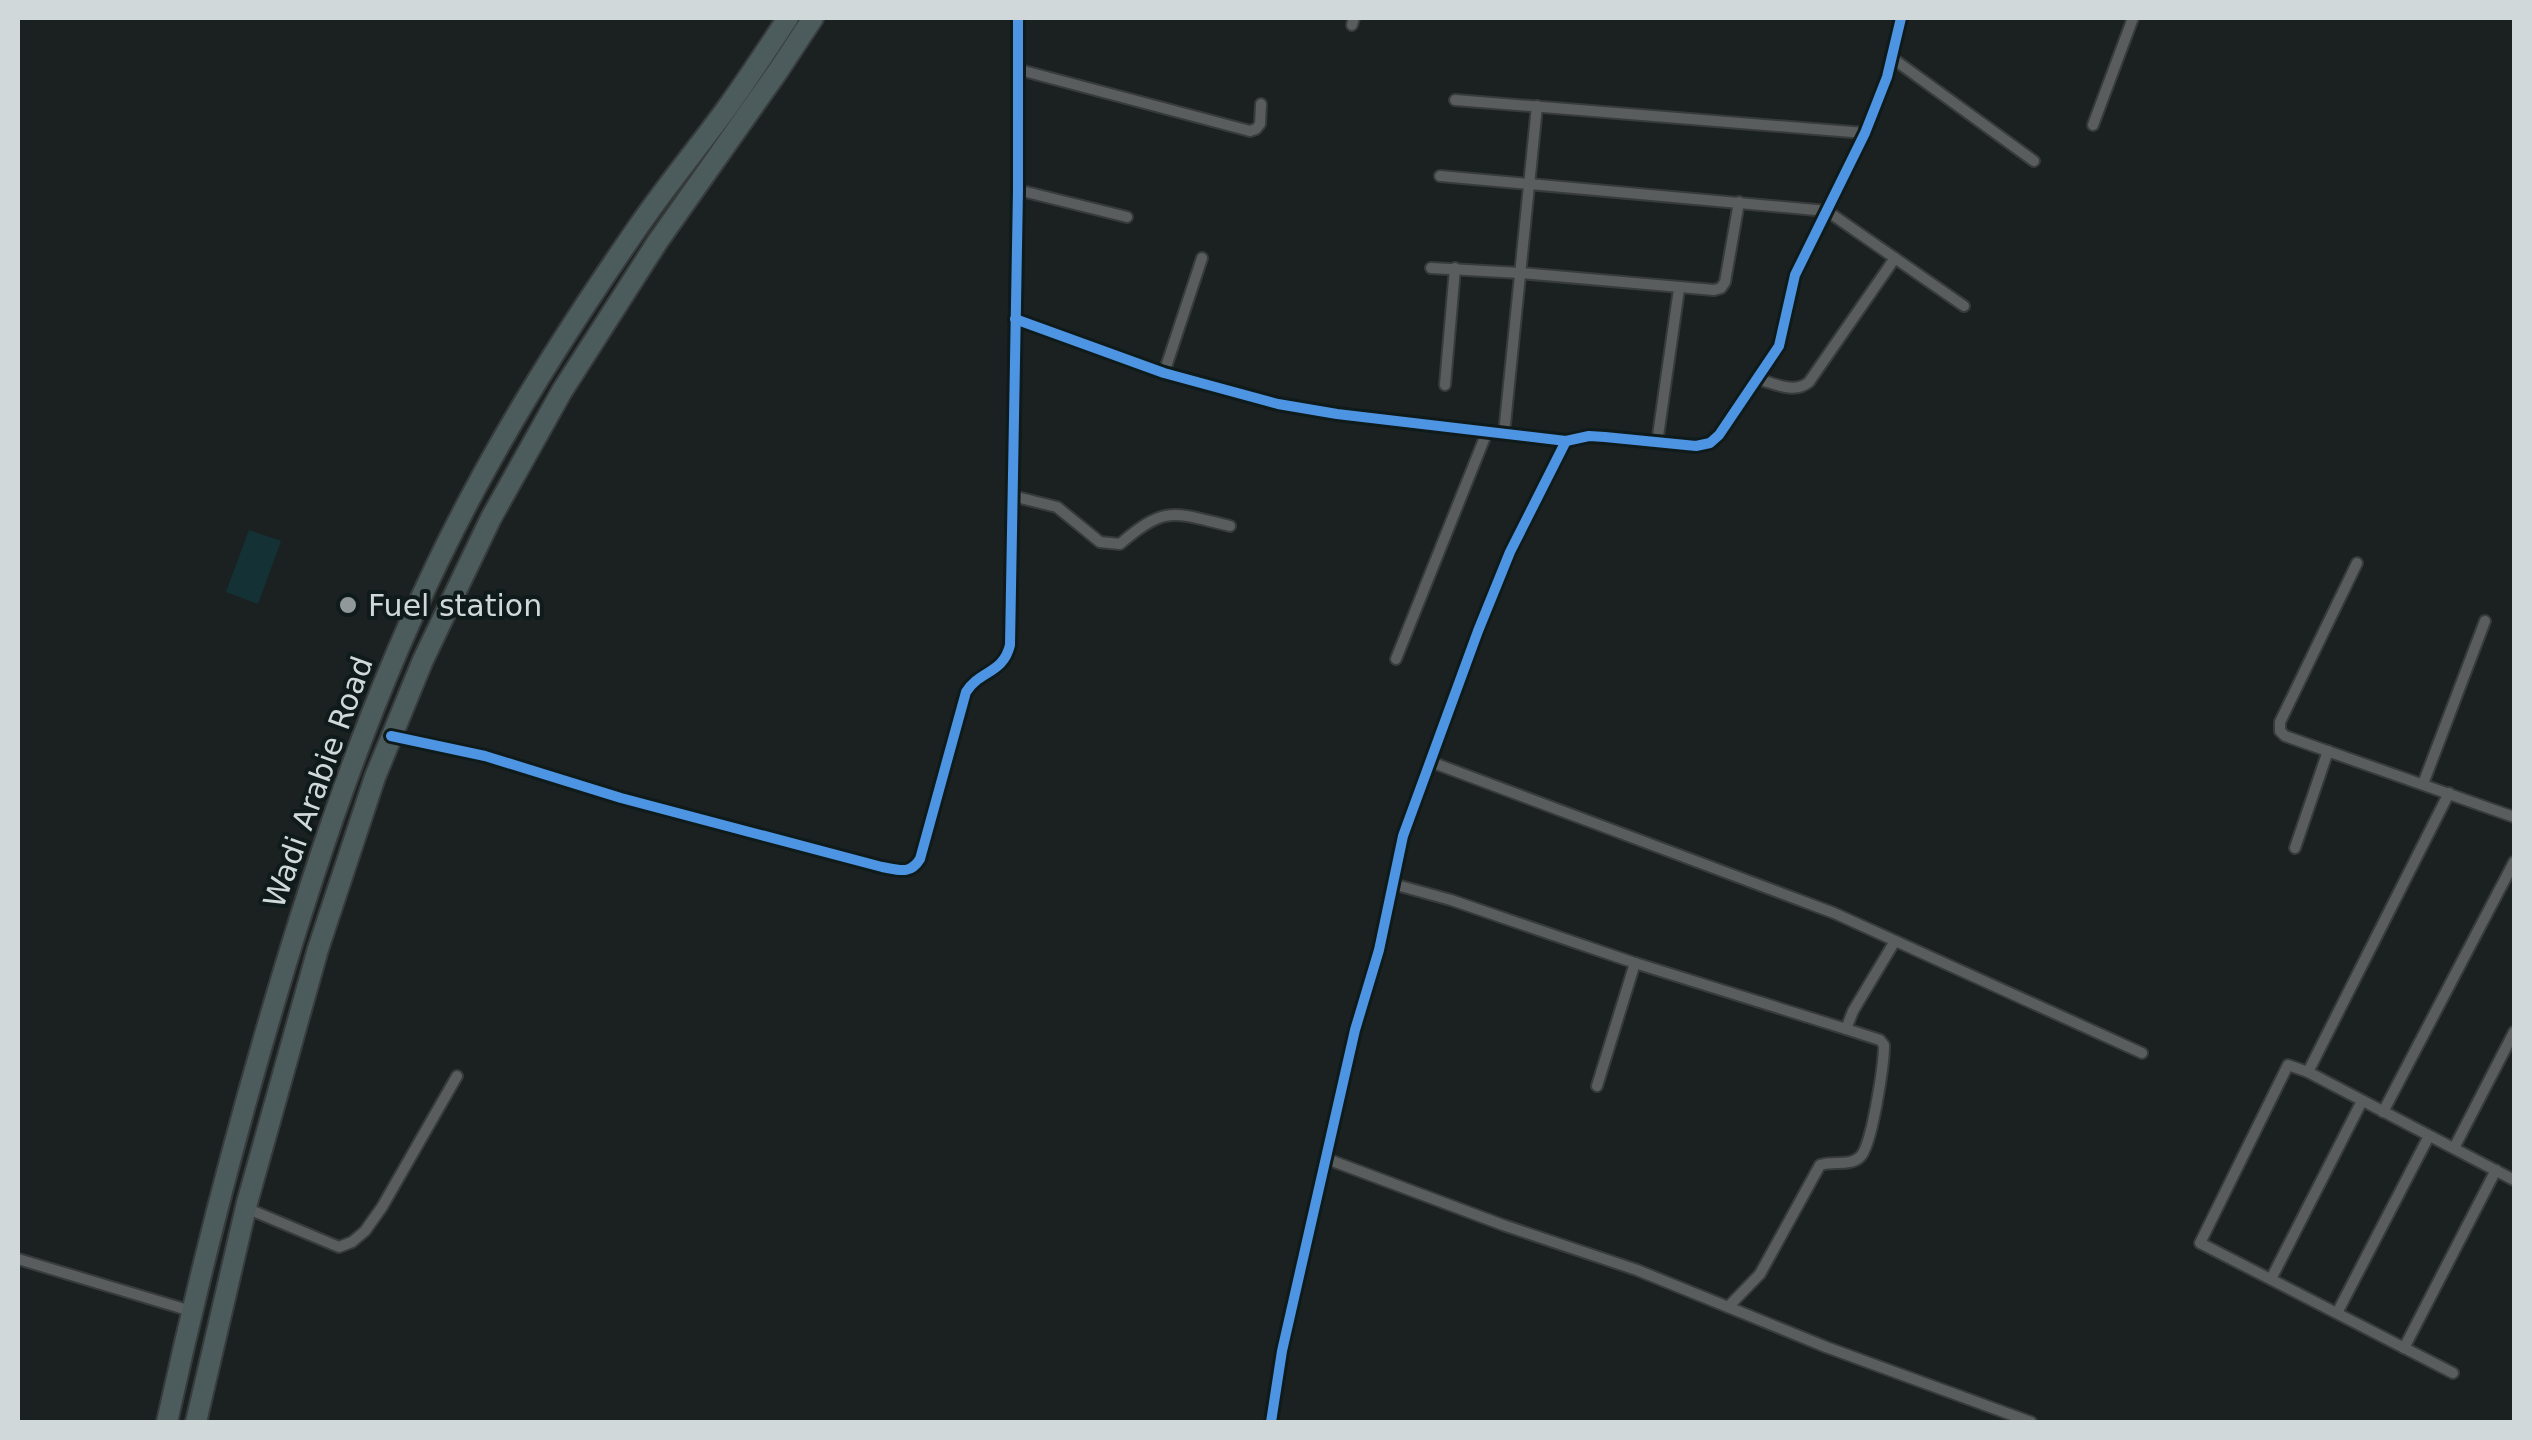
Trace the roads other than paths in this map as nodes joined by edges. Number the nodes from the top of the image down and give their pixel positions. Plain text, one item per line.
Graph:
1 (788, 18) edge
2 (813, 18) edge
3 (1018, 18) edge
4 (1901, 18) edge
5 (2133, 18) edge
6 (1892, 58) junction
7 (1020, 70) junction
8 (1454, 100) dead end
9 (1261, 104) dead end
10 (1536, 106) junction
11 (2093, 125) dead end
12 (1865, 133) junction
13 (2034, 161) dead end
14 (1440, 176) dead end
15 (1529, 183) junction
16 (1018, 190) junction
17 (1738, 202) junction
18 (1827, 210) junction
19 (1127, 217) dead end
20 (1202, 258) dead end
21 (1895, 258) junction
22 (1431, 268) dead end
23 (1455, 268) junction
24 (1520, 273) junction
25 (1679, 289) junction
26 (1964, 306) dead end
27 (1014, 319) junction
28 (1164, 372) junction
29 (1758, 379) junction
30 (1445, 385) dead end
31 (1487, 432) junction
32 (1504, 434) junction
33 (1566, 441) junction
34 (1657, 443) junction
35 (1012, 496) junction
36 (1230, 526) dead end
37 (2357, 563) dead end
38 (2485, 621) dead end
39 (1396, 659) dead end
40 (390, 736) junction
41 (2328, 752) junction
42 (1431, 762) junction
43 (2423, 784) junction
44 (2449, 794) junction
45 (2514, 816) edge
46 (2295, 848) dead end
47 (2514, 862) edge
48 (1393, 884) junction
49 (1895, 941) junction
50 (1635, 963) junction
51 (1846, 1029) junction
52 (2514, 1032) edge
53 (2142, 1054) dead end
54 (2308, 1072) junction
55 (457, 1076) dead end
56 (1597, 1086) dead end
57 (2362, 1101) junction
58 (2383, 1112) junction
59 (2429, 1136) junction
60 (2454, 1148) junction
61 (1327, 1159) junction
62 (2496, 1170) junction
63 (2514, 1180) edge
64 (246, 1208) junction
65 (18, 1260) edge
66 (2270, 1279) junction
67 (1728, 1307) junction
68 (191, 1311) junction
69 (2337, 1313) junction
70 (2404, 1348) junction
71 (2453, 1373) dead end
72 (167, 1422) edge
73 (196, 1422) edge
74 (1271, 1422) edge
75 (2031, 1422) edge

1 - 68 highway, Wadi Arabie Road
2 - 40 highway, Wadi Arabie Road
3 - 7 street
4 - 6 street
5 - 11 street
6 - 12 street
6 - 13 street
7 - 9 street
7 - 16 street
8 - 10 street
10 - 12 street
10 - 15 street
12 - 18 street
14 - 15 street
15 - 17 street
15 - 24 street
16 - 19 street
16 - 27 street
17 - 18 street
17 - 25 street
18 - 21 street
18 - 29 street
20 - 28 street
21 - 26 street
21 - 29 street
22 - 23 street
23 - 24 street
23 - 30 street
24 - 25 street
24 - 32 street
25 - 34 street
27 - 28 street
27 - 35 street
28 - 31 street
29 - 34 street
31 - 32 street
31 - 39 street
32 - 33 street
33 - 34 street
33 - 42 street
35 - 36 street
35 - 40 street
37 - 41 street
38 - 43 street
40 - 64 highway, Wadi Arabie Road
41 - 43 street
41 - 46 street
42 - 48 street
42 - 49 street
43 - 44 street
44 - 45 street
44 - 54 street
47 - 58 street
48 - 50 street
48 - 61 street
49 - 51 street
49 - 53 street
50 - 51 street
50 - 56 street
51 - 67 street
52 - 60 street
54 - 57 street
54 - 66 street
55 - 64 street
57 - 58 street
57 - 66 street
58 - 59 street
59 - 60 street
59 - 69 street
60 - 62 street
61 - 67 street
61 - 74 street
62 - 63 street
62 - 70 street
64 - 73 highway, Wadi Arabie Road
65 - 68 street
66 - 69 street
67 - 75 street
68 - 72 highway, Wadi Arabie Road
69 - 70 street
70 - 71 street

